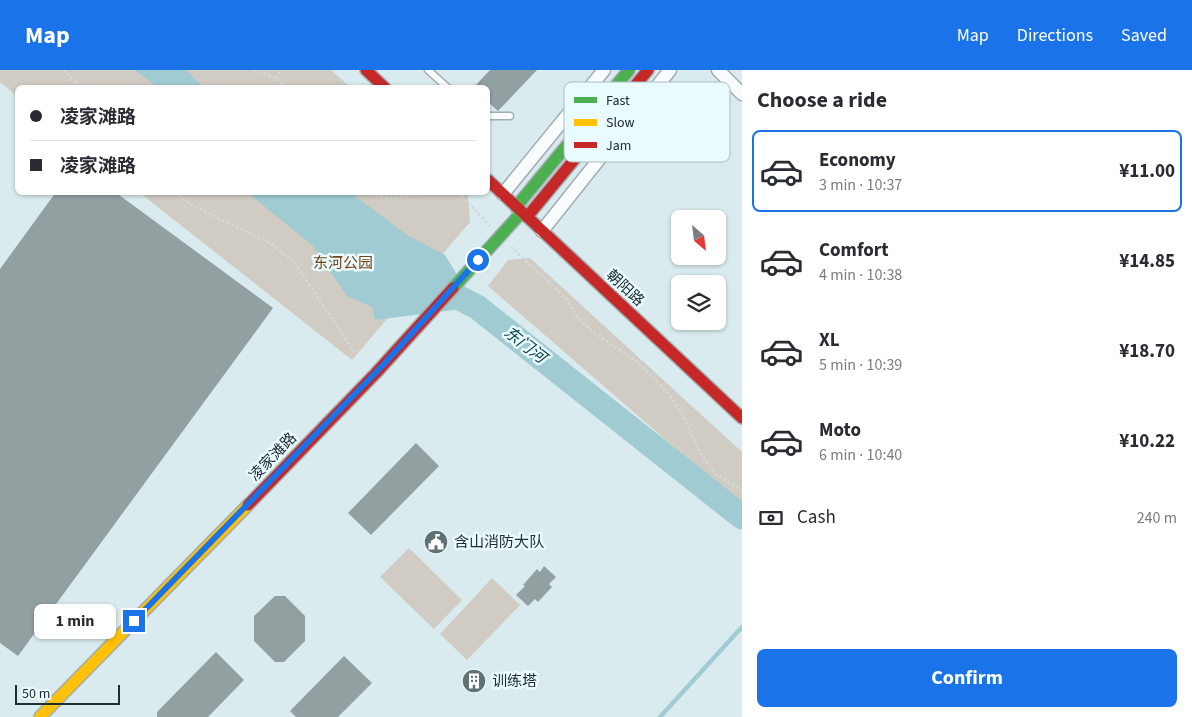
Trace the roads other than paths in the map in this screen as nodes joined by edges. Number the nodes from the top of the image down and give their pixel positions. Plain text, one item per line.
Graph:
1 (366, 70) edge
2 (428, 70) edge
3 (604, 70) edge
4 (629, 70) edge
5 (648, 70) edge
6 (670, 70) edge
7 (718, 70) edge
8 (594, 82) edge
9 (620, 82) edge
10 (637, 82) edge
11 (660, 82) edge
12 (382, 85) edge
13 (445, 85) edge
14 (742, 94) edge
15 (490, 116) edge
16 (510, 116) dead end
17 (564, 119) edge
18 (564, 156) edge
19 (566, 162) edge
20 (597, 162) edge
21 (490, 182) edge
22 (503, 194) junction
23 (522, 212) junction
24 (542, 231) junction
25 (742, 418) edge
26 (40, 717) edge

1 - 12 main road
2 - 13 lane
3 - 8 street
4 - 9 main road, 凌家滩路
5 - 10 main road, 凌家滩路
6 - 11 street
7 - 14 street
15 - 16 lane
17 - 22 street
18 - 23 main road, 凌家滩路
19 - 23 main road, 凌家滩路
20 - 24 street
21 - 22 main road, 朝阳路
22 - 23 main road, 朝阳路
23 - 24 main road, 朝阳路
23 - 26 main road, 凌家滩路
24 - 25 main road, 朝阳路

